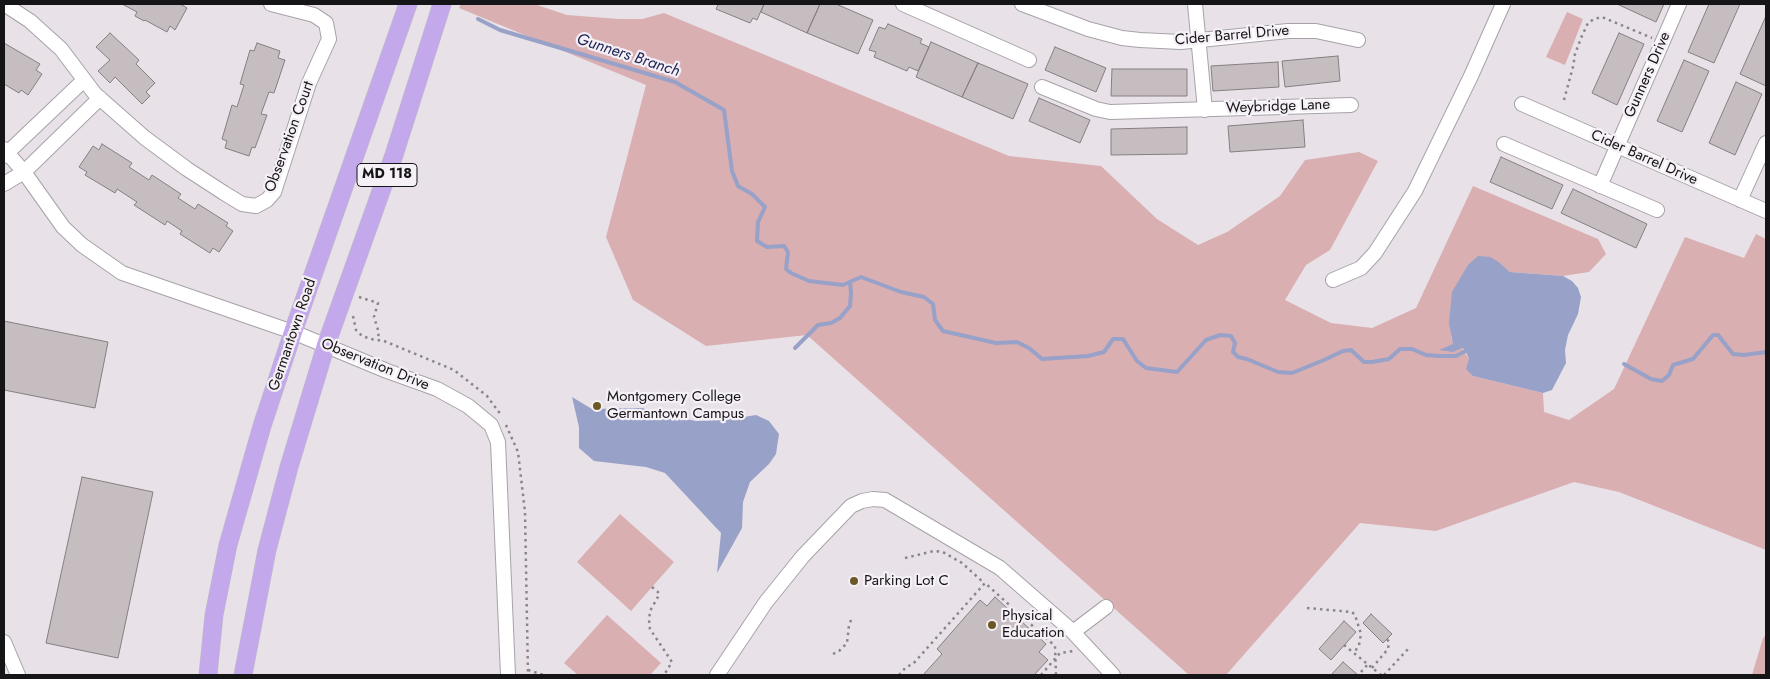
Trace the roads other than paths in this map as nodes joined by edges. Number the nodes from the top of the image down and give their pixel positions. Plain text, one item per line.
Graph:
1 (4, 4) edge
2 (271, 4) edge
3 (408, 4) edge
4 (442, 4) edge
5 (903, 4) edge
6 (1022, 4) edge
7 (1194, 4) edge
8 (1503, 4) edge
9 (1679, 4) edge
10 (1198, 40) junction
11 (1358, 40) dead end
12 (1029, 60) dead end
13 (84, 80) junction
14 (1042, 87) dead end
15 (100, 98) junction
16 (1522, 104) dead end
17 (1351, 105) dead end
18 (1205, 110) junction
19 (1766, 143) edge
20 (1504, 144) dead end
21 (1617, 147) junction
22 (5, 152) edge
23 (24, 172) junction
24 (4, 184) edge
25 (1600, 186) junction
26 (1740, 200) junction
27 (1656, 210) dead end
28 (1766, 211) edge
29 (1334, 280) dead end
30 (293, 332) junction
31 (326, 345) junction
32 (1106, 607) dead end
33 (1073, 632) junction
34 (4, 642) edge
35 (18, 675) edge
36 (208, 675) edge
37 (244, 675) edge
38 (508, 675) edge
39 (717, 675) edge
40 (1113, 675) edge

1 - 13 street, Observation Court
2 - 15 street, Observation Court
3 - 30 main road, Germantown Road / MD 118
4 - 31 main road, MD 118
5 - 12 street
6 - 10 street, Cider Barrel Drive
7 - 10 street, Weybridge Lane
8 - 29 street
9 - 21 street, Gunners Drive
10 - 11 street, Cider Barrel Drive
10 - 18 street, Weybridge Lane
13 - 15 street, Observation Court
13 - 22 street
14 - 18 street, Weybridge Lane
15 - 23 street
16 - 21 street, Cider Barrel Drive
17 - 18 street, Weybridge Lane
19 - 26 street
20 - 25 street
21 - 25 street, Gunners Drive
21 - 26 street, Cider Barrel Drive
22 - 23 street, Observation Drive
23 - 24 street
23 - 30 street, Observation Drive
25 - 27 street
26 - 28 street, Cider Barrel Drive
30 - 31 street, Observation Drive
30 - 36 main road, Germantown Road / MD 118
31 - 37 main road, MD 118
31 - 38 street, Observation Drive
32 - 33 street
33 - 39 street
33 - 40 street
34 - 35 street

